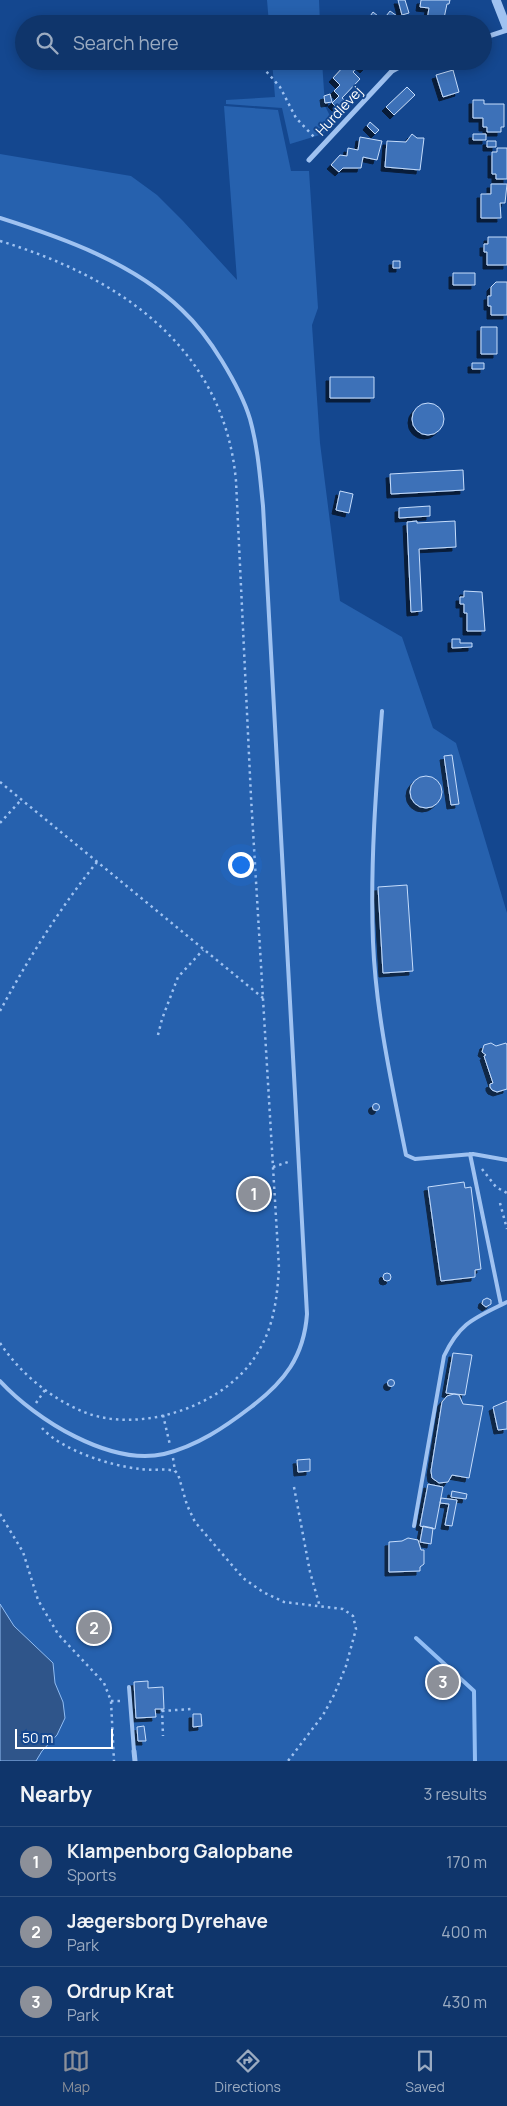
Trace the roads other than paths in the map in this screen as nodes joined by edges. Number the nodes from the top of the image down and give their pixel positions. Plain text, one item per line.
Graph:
1 (496, 0) edge
2 (507, 29) edge
3 (492, 35) edge
4 (394, 70) edge
5 (309, 160) dead end
6 (0, 218) edge
7 (382, 711) dead end
8 (471, 1154) junction
9 (507, 1160) edge
10 (507, 1302) edge
11 (501, 1305) junction
12 (0, 1382) edge
13 (414, 1526) dead end
14 (129, 1687) dead end
15 (134, 1751) joint
16 (135, 1761) edge

1 - 2 street
2 - 3 street
4 - 5 street, Hurdlevej
6 - 12 lane
7 - 8 lane
8 - 9 lane
8 - 11 lane
10 - 11 lane
11 - 13 lane
14 - 15 lane
15 - 16 street

